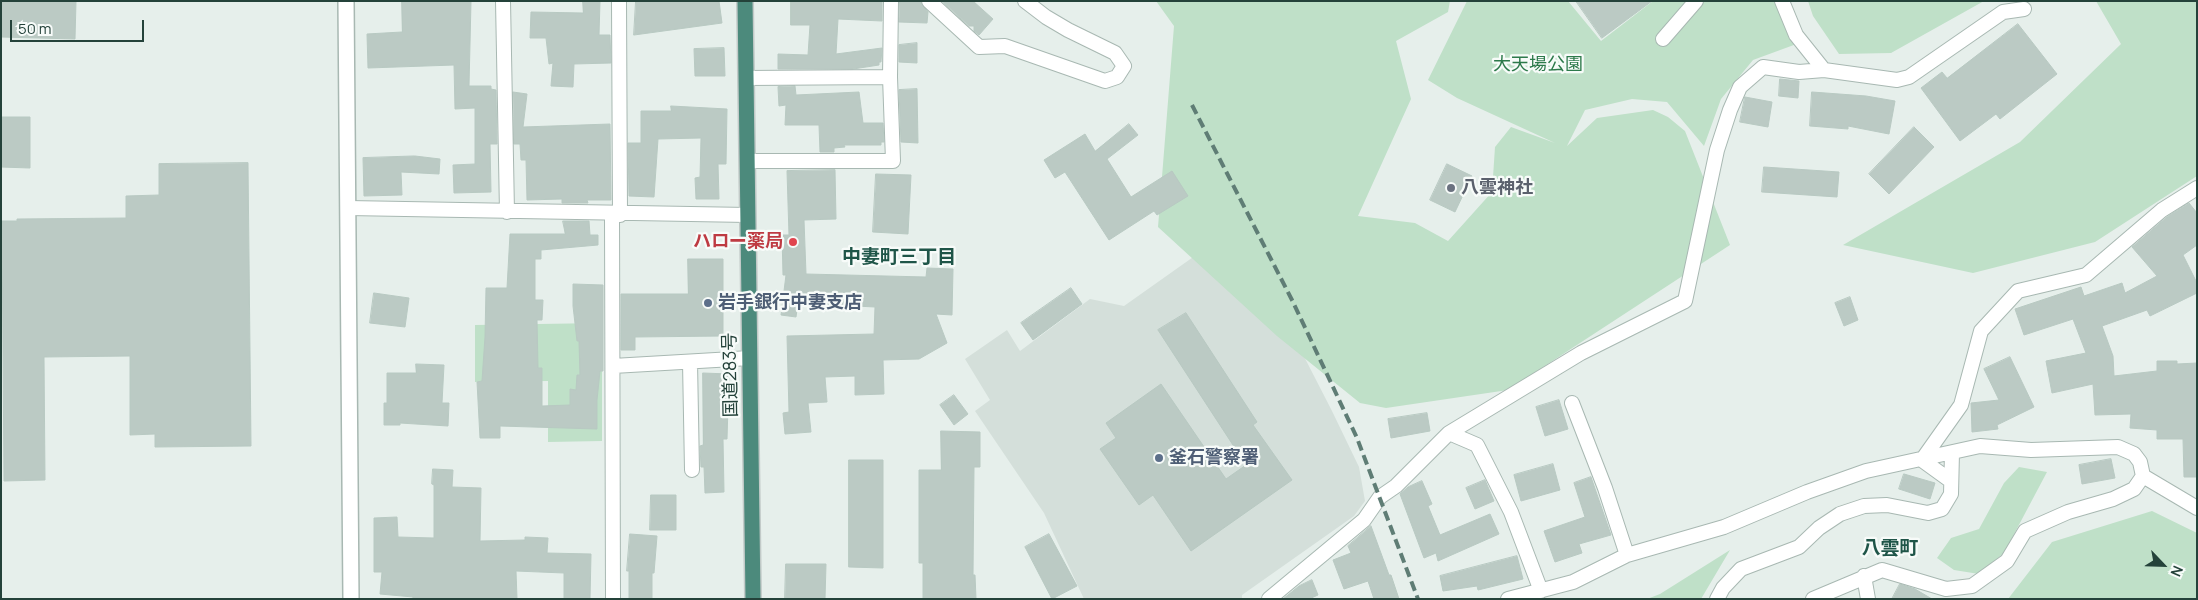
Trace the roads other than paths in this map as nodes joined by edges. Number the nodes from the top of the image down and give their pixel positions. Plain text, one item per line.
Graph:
1 (346, 1) edge
2 (503, 1) edge
3 (619, 1) edge
4 (745, 1) edge
5 (891, 1) edge
6 (930, 1) edge
7 (1025, 1) edge
8 (1696, 1) edge
9 (1782, 1) edge
10 (2024, 9) dead end
11 (1663, 39) dead end
12 (1824, 70) junction
13 (890, 77) junction
14 (746, 78) junction
15 (747, 161) junction
16 (2197, 188) edge
17 (348, 208) junction
18 (507, 212) junction
19 (616, 215) junction
20 (748, 216) junction
21 (750, 358) junction
22 (690, 362) junction
23 (613, 366) junction
24 (1572, 402) dead end
25 (1449, 433) junction
26 (1952, 453) junction
27 (1922, 460) junction
28 (692, 470) dead end
29 (2143, 476) junction
30 (1951, 481) junction
31 (2197, 508) edge
32 (1627, 555) junction
33 (1864, 576) junction
34 (1541, 591) junction
35 (351, 599) edge
36 (613, 599) edge
37 (753, 599) edge
38 (1269, 599) edge
39 (1508, 599) edge
40 (1717, 599) edge
41 (1813, 599) edge
42 (1868, 599) edge

1 - 17 street
2 - 18 street
3 - 19 street
4 - 14 highway, 国道283号
5 - 13 street
6 - 7 street
8 - 11 street
9 - 12 street
10 - 12 street
12 - 25 street
13 - 14 street
13 - 15 street
14 - 15 highway, 国道283号
15 - 20 highway, 国道283号
16 - 27 street
17 - 18 street
17 - 35 street
18 - 19 street
19 - 20 street
19 - 23 street
20 - 21 highway, 国道283号
21 - 22 street
21 - 37 highway, 国道283号
22 - 23 street
22 - 28 street
23 - 36 street
24 - 32 street
25 - 34 street
25 - 38 street
26 - 27 street
26 - 29 street
26 - 30 street
27 - 30 street
27 - 32 street
29 - 31 street
29 - 33 street
30 - 40 street
32 - 34 street
33 - 41 street
33 - 42 street
34 - 39 street

